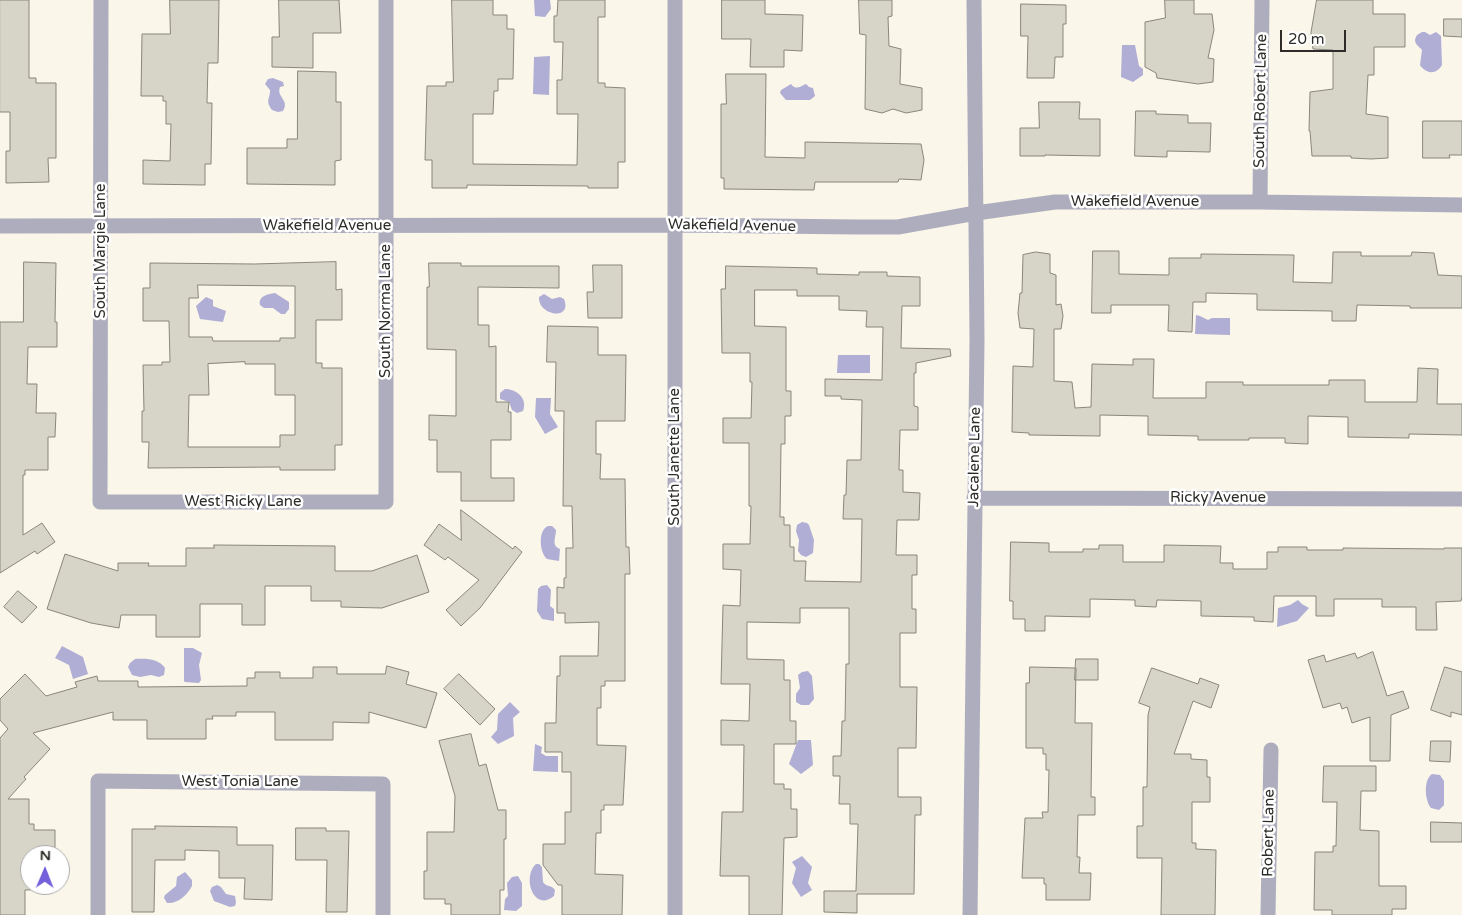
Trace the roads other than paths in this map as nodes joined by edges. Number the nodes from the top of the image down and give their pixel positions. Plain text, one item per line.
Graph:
1 (102, 0) edge
2 (386, 0) edge
3 (675, 0) edge
4 (974, 0) edge
5 (1262, 0) edge
6 (1260, 202) junction
7 (1462, 205) edge
8 (976, 213) junction
9 (675, 225) junction
10 (0, 226) edge
11 (100, 226) junction
12 (386, 226) junction
13 (974, 498) junction
14 (1462, 499) edge
15 (100, 502) joint
16 (386, 502) joint
17 (1271, 750) dead end
18 (98, 915) edge
19 (383, 915) edge
20 (675, 915) edge
21 (970, 915) edge
22 (1268, 915) edge

1 - 11 street, South Margie Lane
2 - 12 street, South Norma Lane
3 - 9 street, South Janette Lane
4 - 8 street, Jacalene Lane
5 - 6 street, South Robert Lane
6 - 7 street, Wakefield Avenue
6 - 8 street, Wakefield Avenue
8 - 9 street, Wakefield Avenue
8 - 13 street, Jacalene Lane
9 - 12 street, Wakefield Avenue
9 - 20 street, South Janette Lane
10 - 11 street, Wakefield Avenue
11 - 12 street, Wakefield Avenue
11 - 15 street, South Margie Lane
12 - 16 street, South Norma Lane
13 - 14 street, Ricky Avenue
13 - 21 street, Jacalene Lane
15 - 16 street, West Ricky Lane
17 - 22 street, Robert Lane
18 - 19 street, West Tonia Lane

